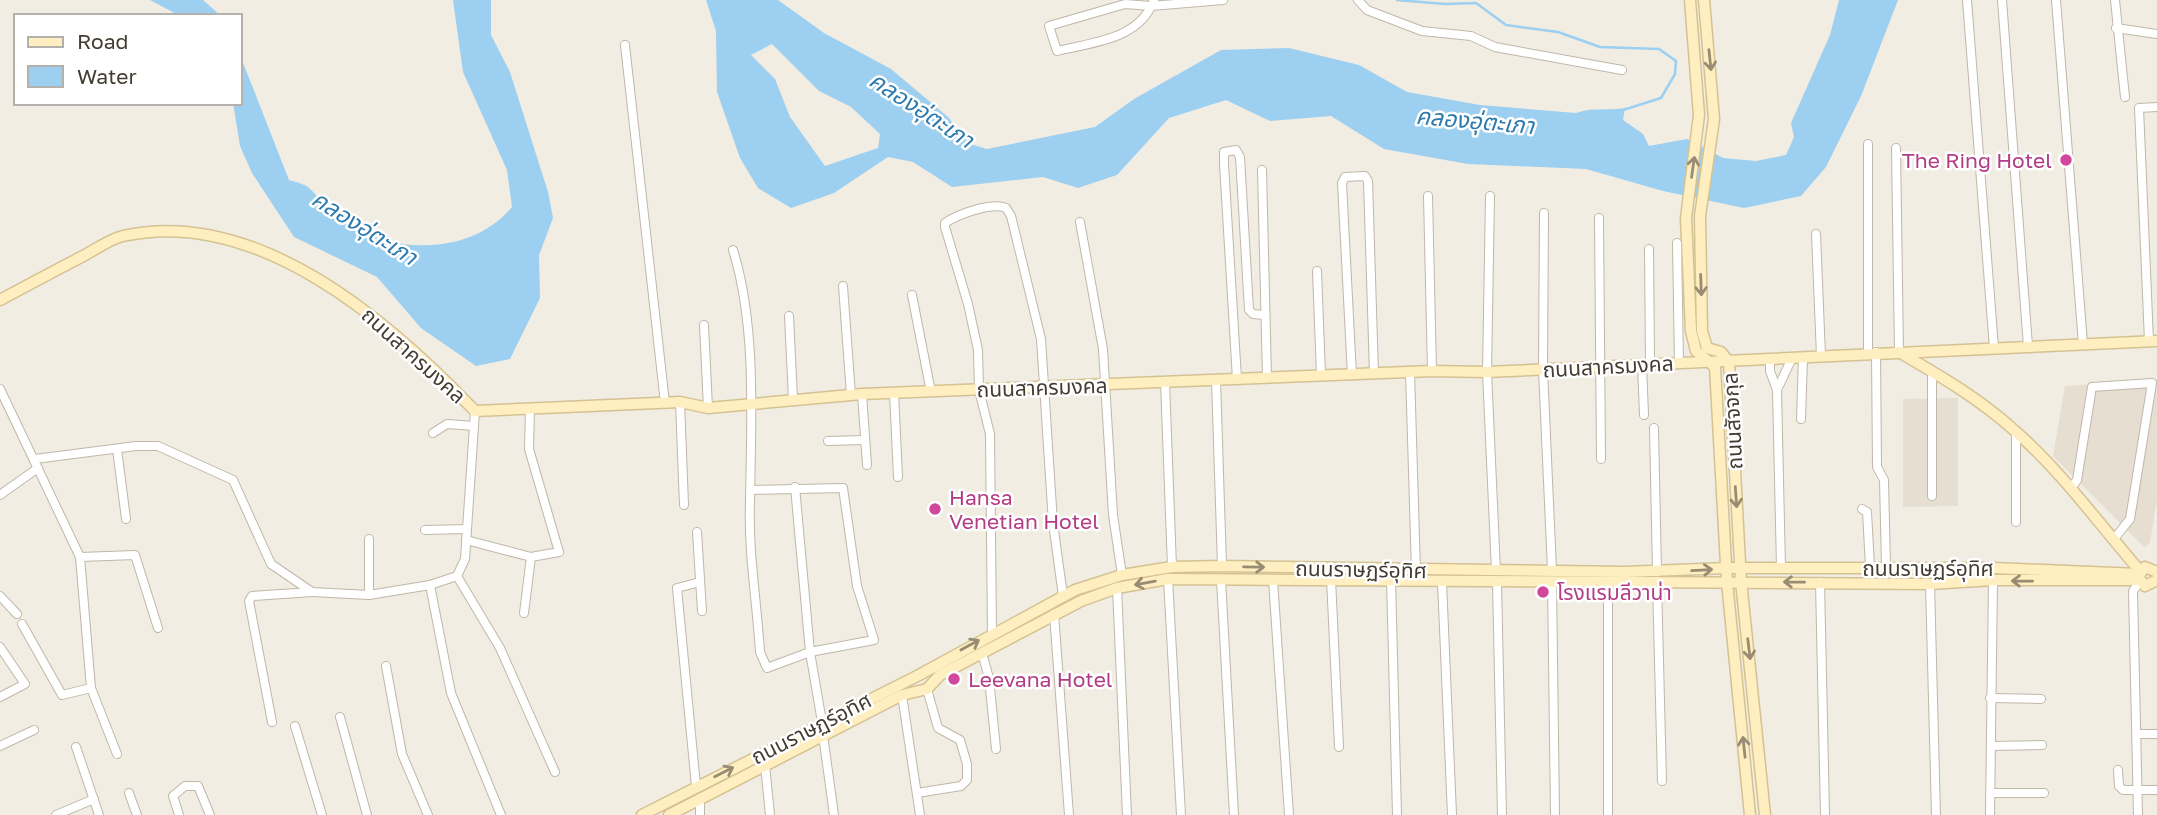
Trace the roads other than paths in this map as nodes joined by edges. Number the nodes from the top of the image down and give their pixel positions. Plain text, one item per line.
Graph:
1 (1223, 0) edge
2 (1358, 0) edge
3 (1690, 0) edge
4 (1704, 0) edge
5 (1966, 0) edge
6 (2003, 0) edge
7 (2056, 0) edge
8 (2115, 0) edge
9 (1152, 3) edge
10 (2116, 28) junction
11 (2157, 34) edge
12 (625, 45) dead end
13 (1622, 70) dead end
14 (2125, 97) dead end
15 (2157, 107) edge
16 (1868, 144) dead end
17 (1896, 148) dead end
18 (1262, 170) dead end
19 (1428, 196) dead end
20 (1490, 197) dead end
21 (1544, 212) dead end
22 (1599, 218) dead end
23 (1080, 222) dead end
24 (1816, 234) dead end
25 (1677, 243) dead end
26 (1649, 249) dead end
27 (733, 250) dead end
28 (1317, 271) dead end
29 (843, 286) dead end
30 (912, 295) dead end
31 (0, 300) edge
32 (1265, 315) junction
33 (789, 316) dead end
34 (704, 325) dead end
35 (2153, 341) edge
36 (2083, 344) junction
37 (2028, 346) junction
38 (1994, 348) junction
39 (1899, 352) junction
40 (1872, 353) junction
41 (1821, 356) junction
42 (1798, 358) junction
43 (1770, 359) junction
44 (1711, 362) junction
45 (1729, 362) junction
46 (1679, 363) junction
47 (1646, 364) junction
48 (1598, 366) junction
49 (1543, 369) junction
50 (1432, 371) junction
51 (1932, 371) junction
52 (1410, 372) junction
53 (1488, 372) junction
54 (1374, 374) junction
55 (1321, 375) junction
56 (1352, 375) junction
57 (1268, 378) junction
58 (1237, 379) junction
59 (1216, 380) junction
60 (1165, 382) junction
61 (1107, 384) junction
62 (1047, 387) junction
63 (0, 388) edge
64 (979, 390) junction
65 (1777, 390) junction
66 (930, 392) junction
67 (894, 393) junction
68 (856, 395) junction
69 (793, 399) junction
70 (680, 402) junction
71 (665, 403) junction
72 (751, 404) junction
73 (530, 408) junction
74 (708, 408) junction
75 (475, 411) junction
76 (1644, 415) dead end
77 (1801, 419) dead end
78 (474, 426) junction
79 (1654, 428) dead end
80 (2016, 432) junction
81 (433, 433) dead end
82 (865, 440) junction
83 (828, 441) dead end
84 (117, 449) junction
85 (1601, 459) dead end
86 (37, 464) junction
87 (867, 465) dead end
88 (898, 477) dead end
89 (795, 487) junction
90 (2071, 488) junction
91 (750, 490) junction
92 (0, 495) edge
93 (1932, 496) dead end
94 (684, 505) dead end
95 (1862, 509) dead end
96 (126, 519) dead end
97 (2016, 523) dead end
98 (467, 529) junction
99 (425, 530) dead end
100 (697, 531) dead end
101 (369, 539) dead end
102 (466, 540) junction
103 (2118, 543) junction
104 (531, 556) junction
105 (80, 557) junction
106 (1222, 566) junction
107 (1172, 567) junction
108 (1727, 568) junction
109 (1741, 568) junction
110 (1781, 568) junction
111 (1870, 568) junction
112 (1886, 568) junction
113 (1416, 571) junction
114 (1355, 574) junction
115 (1122, 575) junction
116 (2150, 575) edge
117 (457, 576) junction
118 (1497, 576) junction
119 (1552, 576) junction
120 (1657, 577) junction
121 (1168, 579) junction
122 (1221, 579) junction
123 (1331, 579) junction
124 (1391, 579) junction
125 (1273, 580) junction
126 (1993, 580) junction
127 (1608, 581) junction
128 (1741, 581) junction
129 (700, 582) junction
130 (1442, 582) junction
131 (1727, 582) junction
132 (1820, 582) junction
133 (1930, 584) junction
134 (430, 585) junction
135 (1116, 588) junction
136 (312, 592) junction
137 (369, 595) junction
138 (0, 596) edge
139 (1063, 596) junction
140 (702, 611) dead end
141 (524, 613) dead end
142 (17, 614) dead end
143 (1054, 614) junction
144 (22, 624) dead end
145 (158, 628) dead end
146 (992, 633) junction
147 (0, 647) edge
148 (810, 652) junction
149 (982, 653) junction
150 (934, 664) junction
151 (386, 666) dead end
152 (940, 675) junction
153 (91, 688) junction
154 (927, 688) junction
155 (902, 695) junction
156 (4, 696) edge
157 (1990, 698) junction
158 (2040, 699) dead end
159 (340, 717) dead end
160 (272, 722) dead end
161 (822, 722) junction
162 (295, 726) dead end
163 (34, 730) dead end
164 (2138, 734) junction
165 (2157, 734) edge
166 (823, 735) junction
167 (2042, 744) dead end
168 (1991, 746) junction
169 (0, 747) edge
170 (76, 747) dead end
171 (1339, 747) dead end
172 (996, 749) dead end
173 (117, 754) dead end
174 (765, 765) junction
175 (2118, 770) dead end
176 (555, 772) dead end
177 (1662, 781) dead end
178 (696, 786) junction
179 (2138, 790) junction
180 (2157, 790) edge
181 (129, 793) dead end
182 (917, 793) junction
183 (1990, 793) junction
184 (2044, 793) dead end
185 (94, 799) junction
186 (700, 799) junction
187 (56, 815) edge
188 (99, 815) edge
189 (137, 815) edge
190 (180, 815) edge
191 (211, 815) edge
192 (322, 815) edge
193 (367, 815) edge
194 (428, 815) edge
195 (500, 815) edge
196 (642, 815) edge
197 (669, 815) edge
198 (700, 815) edge
199 (770, 815) edge
200 (834, 815) edge
201 (920, 815) edge
202 (1069, 815) edge
203 (1127, 815) edge
204 (1181, 815) edge
205 (1234, 815) edge
206 (1289, 815) edge
207 (1396, 815) edge
208 (1452, 815) edge
209 (1502, 815) edge
210 (1555, 815) edge
211 (1608, 815) edge
212 (1750, 815) edge
213 (1765, 815) edge
214 (1825, 815) edge
215 (1936, 815) edge
216 (1990, 815) edge
217 (2138, 815) edge

1 - 9 street
2 - 13 street
44 -> 3 street, ถนนสัจจกุล
4 -> 45 street, ถนนสัจจกุล
5 - 38 street
6 - 37 street
7 - 36 street
8 - 10 street
9 - 9 street
10 - 11 street
10 - 14 street
12 - 71 street
15 - 35 street
16 - 40 street
17 - 39 street
18 - 32 street
19 - 50 street
20 - 53 street
21 - 49 street
22 - 48 street
23 - 61 street
24 - 41 street
25 - 46 street
26 - 47 street
27 - 72 street
28 - 55 street
29 - 68 street
30 - 66 street
31 - 75 street, ถนนสาครมงคล
32 - 57 street
32 - 58 street
33 - 69 street
34 - 74 street
35 - 36 street, ถนนสาครมงคล
36 - 37 street, ถนนสาครมงคล
37 - 38 street, ถนนสาครมงคล
38 - 39 street, ถนนสาครมงคล
39 - 40 street, ถนนสาครมงคล
39 - 51 street
40 - 41 street, ถนนสาครมงคล
40 - 112 street
41 - 42 street, ถนนสาครมงคล
42 - 43 street, ถนนสาครมงคล
42 - 65 street
42 - 77 street
43 - 45 street, ถนนสาครมงคล
43 - 65 street
44 - 45 street, ถนนสาครมงคล
44 - 46 street, ถนนสาครมงคล
44 - 108 street, ถนนสัจจกุล
45 -> 109 street, ถนนสัจจกุล
46 - 47 street, ถนนสาครมงคล
47 - 48 street, ถนนสาครมงคล
47 - 76 street
48 - 49 street, ถนนสาครมงคล
48 - 85 street
49 - 53 street, ถนนสาครมงคล
49 - 119 street
50 - 52 street, ถนนสาครมงคล
50 - 53 street, ถนนสาครมงคล
51 - 80 street
51 - 93 street
52 - 54 street, ถนนสาครมงคล
52 - 113 street
53 - 118 street
54 - 56 street, ถนนสาครมงคล
54 - 56 street
55 - 56 street, ถนนสาครมงคล
55 - 57 street, ถนนสาครมงคล
57 - 58 street, ถนนสาครมงคล
58 - 59 street, ถนนสาครมงคล
59 - 60 street, ถนนสาครมงคล
59 - 106 street
60 - 61 street, ถนนสาครมงคล
60 - 107 street
61 - 62 street, ถนนสาครมงคล
61 - 115 street
62 - 64 street, ถนนสาครมงคล
62 - 64 street
62 - 139 street
63 - 86 street
64 - 66 street, ถนนสาครมงคล
64 - 146 street
65 - 110 street
66 - 67 street, ถนนสาครมงคล
67 - 68 street, ถนนสาครมงคล
67 - 88 street
68 - 69 street, ถนนสาครมงคล
68 - 82 street
69 - 72 street, ถนนสาครมงคล
70 - 71 street, ถนนสาครมงคล
70 - 74 street, ถนนสาครมงคล
70 - 94 street
71 - 73 street, ถนนสาครมงคล
72 - 74 street, ถนนสาครมงคล
72 - 91 street
73 - 75 street, ถนนสาครมงคล
73 - 104 street
75 - 78 street
78 - 81 street
78 - 98 street
79 - 120 street
80 - 90 street
80 - 97 street
82 - 83 street
82 - 87 street
84 - 86 street
84 - 96 street
84 - 136 street
86 - 92 street
86 - 105 street
89 - 91 street
89 - 148 street
89 - 148 street
90 - 103 street
90 - 103 street
91 - 148 street
95 - 111 street
98 - 99 street
98 - 102 street
100 - 129 street
101 - 137 street
102 - 104 street
102 - 117 street
103 - 116 street
104 - 141 street
105 - 145 street
105 - 153 street
106 - 107 street, ถนนราษฏร์อุทิศ
106 -> 114 street, ถนนราษฏร์อุทิศ
107 - 115 street, ถนนราษฏร์อุทิศ
108 - 109 street, ถนนราษฏร์อุทิศ
120 -> 108 street, ถนนราษฏร์อุทิศ
108 - 131 street, ถนนสัจจกุล
109 - 110 street, ถนนราษฏร์อุทิศ
109 - 128 street, ถนนสัจจกุล
110 - 111 street, ถนนราษฏร์อุทิศ
111 - 112 street, ถนนราษฏร์อุทิศ
112 - 116 street, ถนนราษฏร์อุทิศ
113 - 114 street, ถนนราษฏร์อุทิศ
113 - 118 street, ถนนราษฏร์อุทิศ
114 - 123 street, ถนนราษฏร์อุทิศ
114 - 124 street, ถนนราษฏร์อุทิศ
115 - 139 street, ถนนราษฏร์อุทิศ
116 -> 126 street, ถนนราษฏร์อุทิศ
116 - 164 street
117 - 134 street
117 - 176 street
118 - 119 street, ถนนราษฏร์อุทิศ
118 - 130 street, ถนนราษฏร์อุทิศ
118 - 209 street
119 - 120 street, ถนนราษฏร์อุทิศ
119 - 127 street, ถนนราษฏร์อุทิศ
119 - 210 street
120 - 127 street, ถนนราษฏร์อุทิศ
120 - 131 street, ถนนราษฏร์อุทิศ
120 - 177 street
121 - 122 street, ถนนราษฏร์อุทิศ
121 -> 135 street, ถนนราษฏร์อุทิศ
121 - 204 street
122 - 125 street, ถนนราษฏร์อุทิศ
122 - 205 street
123 - 125 street, ถนนราษฏร์อุทิศ
123 - 171 street
124 - 130 street, ถนนราษฏร์อุทิศ
124 - 207 street
125 - 206 street
126 - 133 street, ถนนราษฏร์อุทิศ
126 - 157 street
127 - 211 street
128 - 131 street, ถนนราษฏร์อุทิศ
132 -> 128 street, ถนนราษฏร์อุทิศ
128 -> 213 street, ถนนสัจจกุล
129 - 140 street
129 - 178 street
130 - 208 street
212 -> 131 street, ถนนสัจจกุล
132 - 133 street, ถนนราษฏร์อุทิศ
132 - 214 street
133 - 215 street
134 - 137 street
134 - 195 street
135 - 143 street, ถนนราษฏร์อุทิศ
135 - 203 street
136 - 137 street
136 - 160 street
138 - 142 street
139 - 146 street, ถนนราษฏร์อุทิศ
143 - 149 street, ถนนราษฏร์อุทิศ
143 - 202 street
144 - 153 street
150 -> 146 street, ถนนราษฏร์อุทิศ
147 - 156 street
148 - 161 street
149 - 152 street, ถนนราษฏร์อุทิศ
149 - 172 street
150 - 152 street
150 - 161 street, ถนนราษฏร์อุทิศ
151 - 194 street
152 - 154 street, ถนนราษฏร์อุทิศ
153 - 173 street
154 - 155 street, ถนนราษฏร์อุทิศ
154 - 182 street
155 - 166 street, ถนนราษฏร์อุทิศ
155 - 182 street
157 - 158 street
157 - 168 street
159 - 193 street
178 -> 161 street, ถนนราษฏร์อุทิศ
162 - 192 street
163 - 169 street
164 - 165 street
164 - 179 street
166 - 174 street, ถนนราษฏร์อุทิศ
166 - 200 street
167 - 168 street
168 - 183 street
170 - 185 street
174 - 186 street, ถนนราษฏร์อุทิศ
174 - 199 street
175 - 179 street
178 - 196 street, ถนนราษฏร์อุทิศ
179 - 180 street
179 - 217 street
181 - 189 street
182 - 201 street
183 - 184 street
183 - 216 street
185 - 187 street
185 - 188 street
186 - 197 street, ถนนราษฏร์อุทิศ
186 - 198 street
190 - 191 street

